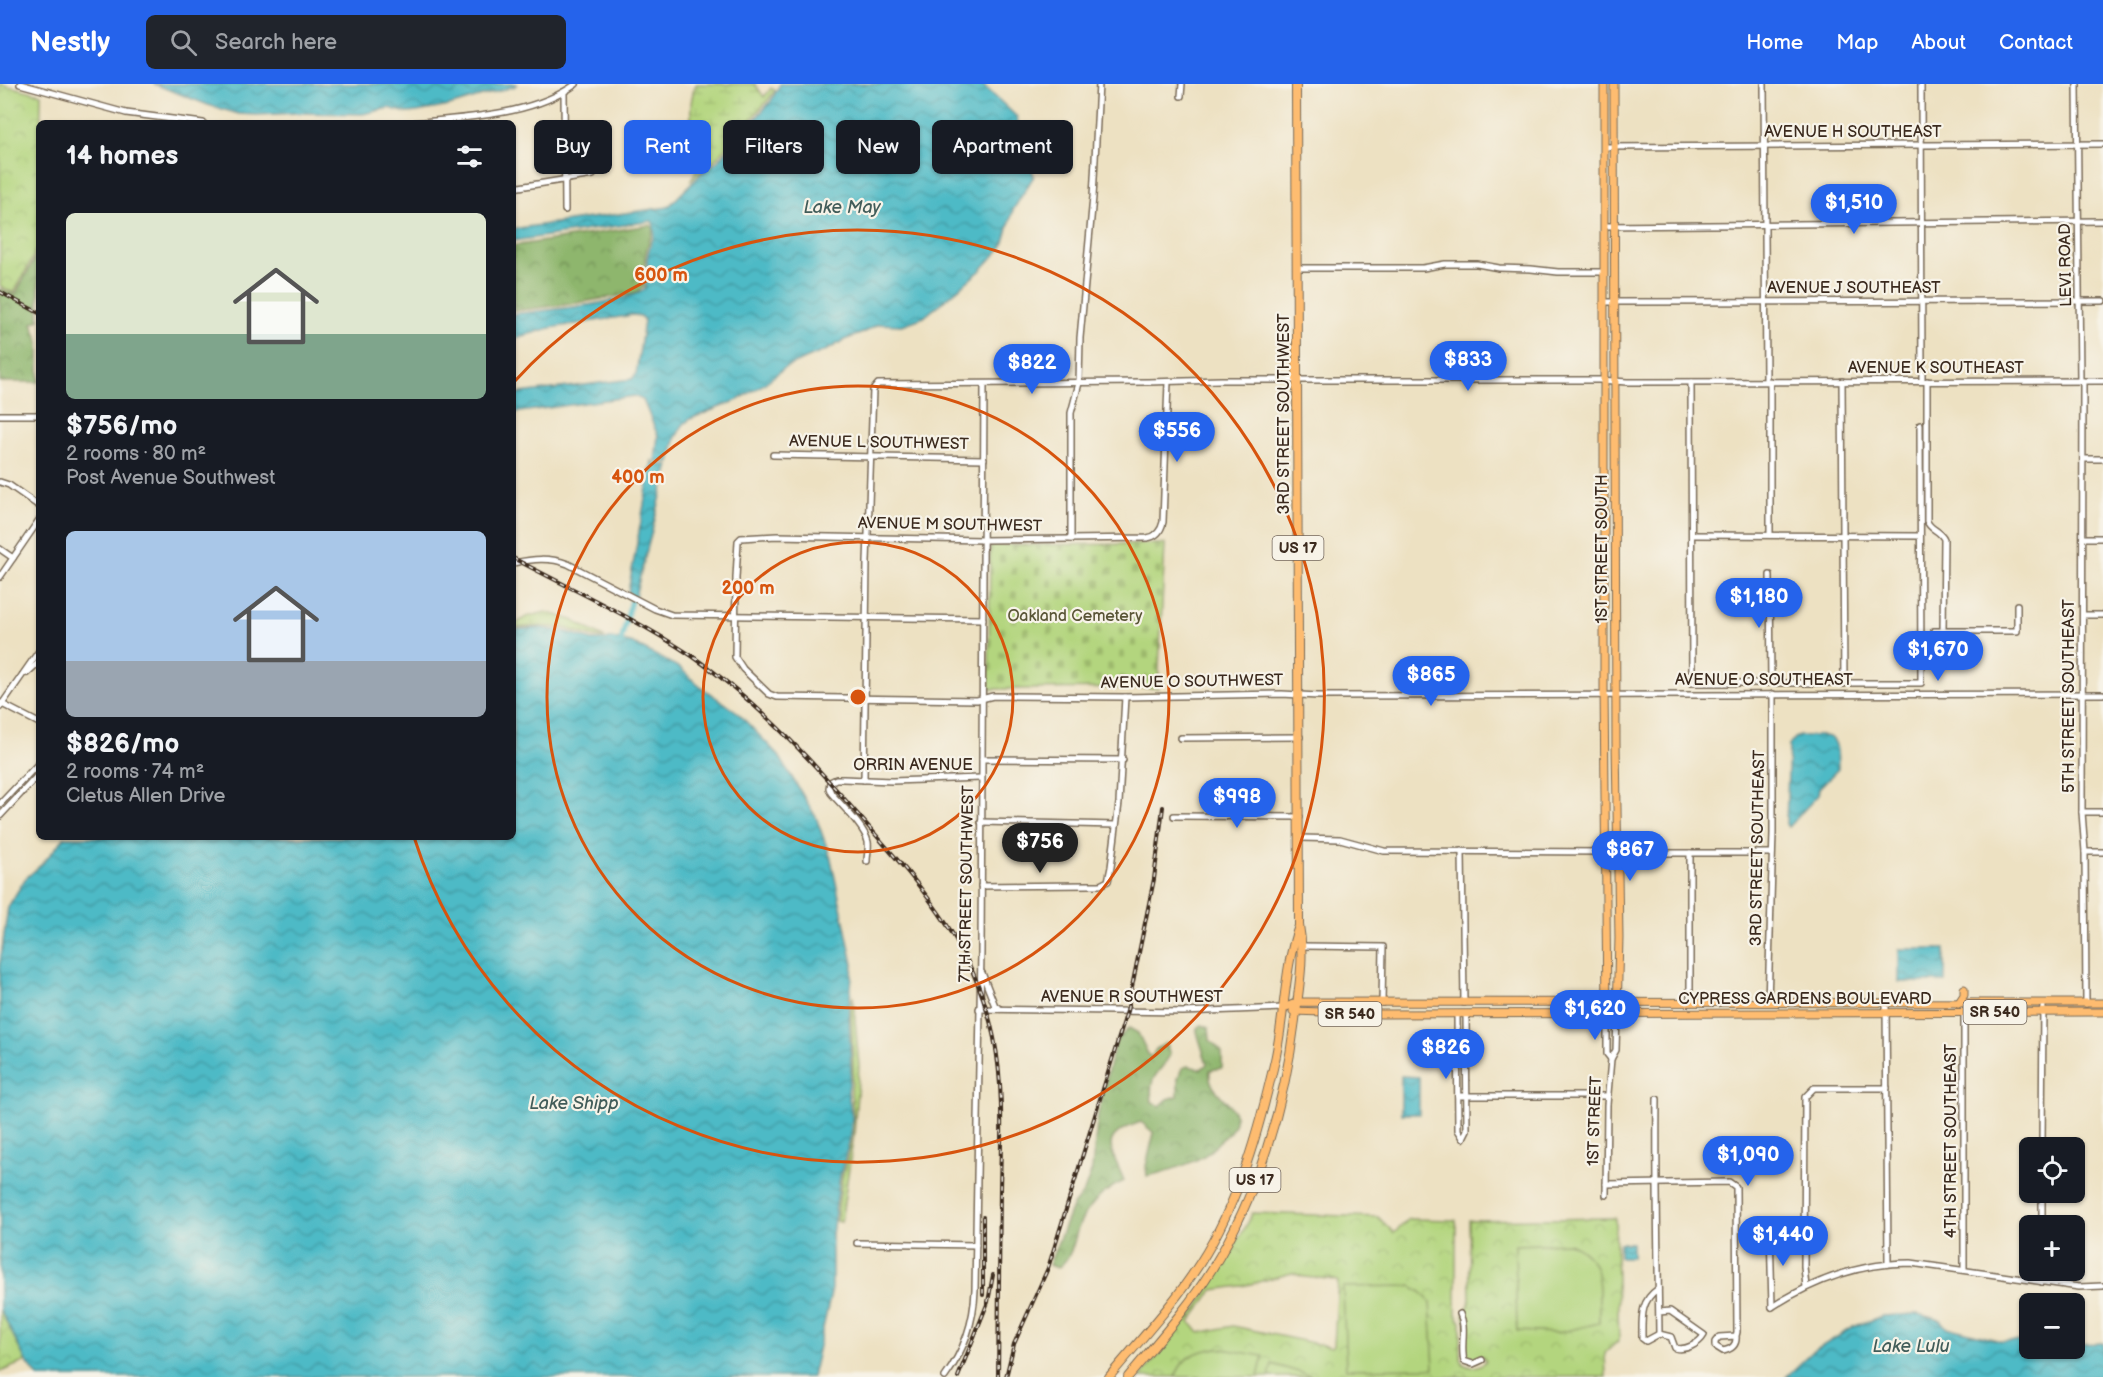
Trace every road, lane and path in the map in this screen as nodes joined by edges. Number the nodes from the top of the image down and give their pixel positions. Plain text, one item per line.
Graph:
1 (20, 84) edge
2 (576, 84) edge
3 (1099, 84) edge
4 (1182, 84) edge
5 (1296, 84) edge
6 (1604, 84) edge
7 (1614, 84) edge
8 (1764, 84) edge
9 (1921, 84) edge
10 (2077, 84) edge
11 (564, 92) junction
12 (1181, 96) dead end
13 (182, 120) edge
14 (435, 120) edge
15 (2103, 144) edge
16 (1921, 145) junction
17 (1764, 146) junction
18 (1604, 147) junction
19 (1614, 147) junction
20 (2078, 147) junction
21 (593, 175) dead end
22 (564, 180) junction
23 (516, 188) edge
24 (565, 210) dead end
25 (2079, 221) junction
26 (2103, 222) edge
27 (1922, 223) junction
28 (1765, 224) junction
29 (1614, 225) junction
30 (1604, 226) junction
31 (1296, 268) junction
32 (1604, 272) junction
33 (1922, 301) junction
34 (2080, 301) junction
35 (2103, 301) edge
36 (1605, 302) junction
37 (1614, 302) junction
38 (1765, 302) junction
39 (1605, 380) junction
40 (1298, 381) junction
41 (1768, 381) junction
42 (1842, 381) junction
43 (1924, 381) junction
44 (2081, 381) junction
45 (2103, 381) edge
46 (1168, 382) junction
47 (1615, 382) junction
48 (1691, 382) junction
49 (1079, 383) junction
50 (984, 384) junction
51 (0, 415) edge
52 (36, 415) edge
53 (1920, 425) dead end
54 (773, 455) dead end
55 (870, 458) junction
56 (984, 459) junction
57 (2084, 459) junction
58 (2103, 459) edge
59 (0, 482) edge
60 (36, 504) edge
61 (36, 524) edge
62 (1692, 535) junction
63 (1770, 535) junction
64 (1843, 536) junction
65 (1920, 536) junction
66 (867, 537) junction
67 (2083, 538) junction
68 (2103, 538) edge
69 (1071, 539) junction
70 (983, 540) junction
71 (0, 549) edge
72 (13, 558) junction
73 (516, 563) edge
74 (1770, 575) dead end
75 (0, 577) edge
76 (2017, 604) dead end
77 (2083, 615) junction
78 (2103, 615) edge
79 (736, 616) junction
80 (867, 618) junction
81 (983, 619) junction
82 (1934, 631) dead end
83 (1943, 631) junction
84 (36, 656) edge
85 (36, 665) edge
86 (19, 681) junction
87 (1771, 683) junction
88 (1844, 684) junction
89 (1773, 694) junction
90 (2082, 694) junction
91 (2103, 694) edge
92 (1300, 695) junction
93 (1605, 696) junction
94 (1616, 696) junction
95 (1125, 697) junction
96 (982, 698) junction
97 (865, 699) junction
98 (1, 705) edge
99 (36, 722) edge
100 (1605, 732) junction
101 (1300, 737) junction
102 (1181, 738) dead end
103 (982, 759) junction
104 (1122, 760) junction
105 (1617, 760) junction
106 (36, 766) edge
107 (36, 777) edge
108 (981, 778) junction
109 (864, 780) junction
110 (3, 795) edge
111 (13, 800) junction
112 (0, 804) edge
113 (2082, 812) junction
114 (2103, 812) edge
115 (0, 816) edge
116 (1174, 816) dead end
117 (1300, 817) junction
118 (981, 822) junction
119 (1116, 825) junction
120 (1300, 838) junction
121 (1462, 851) junction
122 (1606, 852) junction
123 (2085, 852) junction
124 (2103, 852) edge
125 (1618, 853) junction
126 (1690, 853) junction
127 (1772, 853) junction
128 (867, 861) dead end
129 (981, 886) junction
130 (1299, 925) junction
131 (1303, 946) junction
132 (980, 969) junction
133 (1964, 989) dead end
134 (1298, 1002) junction
135 (1382, 1003) junction
136 (1464, 1003) junction
137 (1607, 1003) junction
138 (1617, 1003) junction
139 (1690, 1003) junction
140 (1728, 1003) junction
141 (1768, 1003) junction
142 (1886, 1003) junction
143 (1960, 1003) junction
144 (1996, 1003) junction
145 (2043, 1003) junction
146 (2086, 1003) junction
147 (2103, 1003) edge
148 (1284, 1008) junction
149 (979, 1009) junction
150 (1002, 1009) junction
151 (1886, 1012) junction
152 (1927, 1012) junction
153 (1964, 1012) junction
154 (2043, 1012) junction
155 (2086, 1012) junction
156 (2103, 1012) edge
157 (1296, 1013) junction
158 (1693, 1013) junction
159 (1726, 1013) junction
160 (1457, 1014) junction
161 (1466, 1014) junction
162 (1606, 1014) junction
163 (1617, 1014) junction
164 (1611, 1059) junction
165 (1887, 1088) junction
166 (1458, 1096) junction
167 (1466, 1096) junction
168 (1608, 1096) junction
169 (1657, 1099) dead end
170 (2042, 1137) edge
171 (1657, 1183) junction
172 (1606, 1186) junction
173 (1606, 1196) dead end
174 (1770, 1228) dead end
175 (857, 1243) dead end
176 (976, 1245) junction
177 (1888, 1264) junction
178 (1964, 1270) junction
179 (2042, 1282) joint
180 (2103, 1286) edge
181 (1806, 1287) junction
182 (1658, 1289) junction
183 (1659, 1312) junction
184 (1460, 1314) dead end
185 (1659, 1334) junction
186 (1736, 1336) dead end
187 (1482, 1360) dead end
188 (945, 1377) edge
189 (1109, 1377) edge
190 (1128, 1377) edge

1 - 13 street
2 - 11 street
3 - 49 street
4 - 12 street
5 - 31 highway, 3RD STREET SOUTHWEST / US 17
6 - 18 main road, 1ST STREET SOUTH
7 - 19 main road, 1ST STREET SOUTH
8 - 17 street
9 - 16 street
10 - 20 street
11 - 14 street
11 - 22 street
15 - 20 street, AVENUE H SOUTHEAST
16 - 17 street, AVENUE H SOUTHEAST
16 - 20 street, AVENUE H SOUTHEAST
16 - 27 street
17 - 19 street, AVENUE H SOUTHEAST
17 - 28 street
18 - 19 street, AVENUE H SOUTHEAST
18 - 30 main road, 1ST STREET SOUTH
19 - 29 main road, 1ST STREET SOUTH
20 - 25 street, LEVI ROAD
21 - 22 street
22 - 23 street
22 - 24 street
25 - 26 street
25 - 27 street
25 - 34 street, LEVI ROAD
27 - 28 street
27 - 33 street
28 - 29 street
28 - 38 street
29 - 30 street
29 - 37 main road, 1ST STREET SOUTH
30 - 32 main road, 1ST STREET SOUTH
31 - 32 street
31 - 40 highway, 3RD STREET SOUTHWEST / US 17
32 - 36 main road, 1ST STREET SOUTH
33 - 34 street, AVENUE J SOUTHEAST
33 - 38 street, AVENUE J SOUTHEAST
33 - 43 street
34 - 35 street, AVENUE J SOUTHEAST
34 - 44 street, LEVI ROAD
36 - 37 street, AVENUE J SOUTHEAST
36 - 39 main road, 1ST STREET SOUTH
37 - 38 street, AVENUE J SOUTHEAST
37 - 47 main road, 1ST STREET SOUTH
38 - 41 street
39 - 40 street, AVENUE K SOUTHEAST
39 - 47 street, AVENUE K SOUTHEAST
39 - 93 main road, 1ST STREET SOUTH
40 - 46 street, AVENUE K SOUTHEAST
40 - 92 highway, 3RD STREET SOUTHWEST / US 17
41 - 42 street, AVENUE K SOUTHEAST
41 - 48 street, AVENUE K SOUTHEAST
41 - 63 street
42 - 43 street, AVENUE K SOUTHEAST
42 - 64 street
43 - 44 street, AVENUE K SOUTHEAST
43 - 83 street
44 - 45 street, AVENUE K SOUTHEAST
44 - 57 street, 5TH STREET SOUTHEAST
46 - 49 street, AVENUE K SOUTHEAST
46 - 69 street, AVENUE M SOUTHWEST
47 - 48 street, AVENUE K SOUTHEAST
47 - 94 main road, 1ST STREET SOUTH
48 - 62 street
49 - 50 street, AVENUE K SOUTHEAST
49 - 69 street
50 - 55 street, AVENUE K SOUTHEAST
50 - 56 street, 7TH STREET SOUTHWEST
51 - 52 street
53 - 65 street
54 - 55 street, AVENUE L SOUTHWEST
55 - 56 street, AVENUE L SOUTHWEST
55 - 66 street
56 - 70 street, 7TH STREET SOUTHWEST
57 - 58 street
57 - 67 street, 5TH STREET SOUTHEAST
59 - 60 street
61 - 72 street
62 - 63 street
62 - 87 street
63 - 64 street
64 - 65 street
64 - 88 street
65 - 88 street
66 - 70 street, AVENUE M SOUTHWEST
66 - 79 street, AVENUE M SOUTHWEST
66 - 80 street
67 - 68 street
67 - 77 street, 5TH STREET SOUTHEAST
69 - 70 street, AVENUE M SOUTHWEST
70 - 81 street, 7TH STREET SOUTHWEST
71 - 72 street
72 - 75 street
73 - 79 street
74 - 87 street
76 - 83 street
77 - 78 street
77 - 90 street, 5TH STREET SOUTHEAST
79 - 80 street
79 - 97 street, AVENUE O SOUTHWEST
80 - 81 street
80 - 97 street
81 - 96 street, 7TH STREET SOUTHWEST
82 - 83 street
84 - 86 street
85 - 86 street
86 - 98 street
87 - 88 street
89 - 90 street, AVENUE O SOUTHEAST
89 - 94 street, AVENUE O SOUTHEAST
89 - 127 street, 3RD STREET SOUTHEAST
90 - 91 street, AVENUE O SOUTHEAST
90 - 113 street, 5TH STREET SOUTHEAST
92 - 93 street, AVENUE O SOUTHWEST
92 - 95 street, AVENUE O SOUTHWEST
92 - 101 highway, 3RD STREET SOUTHWEST / US 17
93 - 94 street, AVENUE O SOUTHEAST
93 - 100 main road, 1ST STREET SOUTH
94 - 105 main road, 1ST STREET SOUTH
95 - 96 street, AVENUE O SOUTHWEST
95 - 104 street
96 - 97 street, AVENUE O SOUTHWEST
96 - 103 street, 7TH STREET SOUTHWEST
97 - 109 street
98 - 99 street
100 - 105 main road
100 - 122 main road, 1ST STREET SOUTH
101 - 102 street
101 - 117 highway, 3RD STREET SOUTHWEST / US 17
103 - 104 street
103 - 108 street, 7TH STREET SOUTHWEST
104 - 119 street
105 - 125 main road, 1ST STREET SOUTH
106 - 110 street
107 - 111 street
108 - 109 street, ORRIN AVENUE
108 - 118 street, 7TH STREET SOUTHWEST
109 - 128 street, ORRIN AVENUE
110 - 111 street
110 - 112 street
111 - 115 street
113 - 114 street
113 - 123 street, 5TH STREET SOUTHEAST
116 - 117 street
117 - 120 highway, 3RD STREET SOUTHWEST / US 17
118 - 119 street
118 - 129 street, 7TH STREET SOUTHWEST
119 - 129 street
120 - 121 street
120 - 130 highway, 3RD STREET SOUTHWEST / US 17
121 - 122 street
121 - 136 street
122 - 137 main road, 1ST STREET SOUTH
123 - 124 street
123 - 146 street, 5TH STREET SOUTHEAST
125 - 126 street
125 - 138 main road, 1ST STREET SOUTH
126 - 127 street
126 - 139 street
127 - 141 street, 3RD STREET SOUTHEAST
129 - 132 street, 7TH STREET SOUTHWEST
130 - 131 highway, 3RD STREET SOUTHWEST / US 17
130 - 148 highway, 3RD STREET SOUTHWEST / US 17
131 - 134 highway, 3RD STREET SOUTHWEST / US 17
131 - 135 street
132 - 149 street, 7TH STREET SOUTHWEST
132 - 150 street
133 - 143 main road
134 - 135 main road, CYPRESS GARDENS BOULEVARD / SR 540
134 - 148 main road, CYPRESS GARDENS BOULEVARD / SR 540
134 - 157 highway, US 17
135 - 136 main road, CYPRESS GARDENS BOULEVARD / SR 540
136 - 137 main road, CYPRESS GARDENS BOULEVARD / SR 540
137 - 138 main road, CYPRESS GARDENS BOULEVARD / SR 540
137 - 162 main road, 1ST STREET SOUTH
138 - 139 main road, CYPRESS GARDENS BOULEVARD / SR 540
138 - 163 main road, 1ST STREET SOUTH
139 - 140 main road, CYPRESS GARDENS BOULEVARD / SR 540
140 - 141 main road, CYPRESS GARDENS BOULEVARD / SR 540
140 - 158 main road
141 - 142 main road, CYPRESS GARDENS BOULEVARD / SR 540
141 - 159 main road
142 - 143 main road, CYPRESS GARDENS BOULEVARD / SR 540
142 - 151 street
143 - 144 main road, CYPRESS GARDENS BOULEVARD / SR 540
143 - 152 main road
144 - 145 main road, CYPRESS GARDENS BOULEVARD / SR 540
144 - 153 main road
145 - 146 main road, CYPRESS GARDENS BOULEVARD / SR 540
145 - 154 street
146 - 147 main road, CYPRESS GARDENS BOULEVARD / SR 540
146 - 155 street, 5TH STREET SOUTHEAST
148 - 150 street, AVENUE R SOUTHWEST
148 - 157 main road, CYPRESS GARDENS BOULEVARD / SR 540
148 - 189 highway, US 17
149 - 150 street, AVENUE R SOUTHWEST
149 - 176 street, 7TH STREET SOUTHWEST
151 - 152 main road, CYPRESS GARDENS BOULEVARD / SR 540
151 - 159 main road, CYPRESS GARDENS BOULEVARD / SR 540
151 - 165 street
152 - 153 main road, CYPRESS GARDENS BOULEVARD / SR 540
153 - 154 main road, CYPRESS GARDENS BOULEVARD / SR 540
153 - 178 street, 4TH STREET SOUTHEAST
154 - 155 main road, CYPRESS GARDENS BOULEVARD / SR 540
154 - 170 street
155 - 156 main road, CYPRESS GARDENS BOULEVARD / SR 540
157 - 160 main road, CYPRESS GARDENS BOULEVARD / SR 540
157 - 190 highway, US 17
158 - 159 main road, CYPRESS GARDENS BOULEVARD / SR 540
158 - 163 main road, CYPRESS GARDENS BOULEVARD / SR 540
160 - 161 main road, CYPRESS GARDENS BOULEVARD / SR 540
160 - 166 street
161 - 162 main road, CYPRESS GARDENS BOULEVARD / SR 540
161 - 167 street
162 - 163 main road, CYPRESS GARDENS BOULEVARD / SR 540
162 - 164 street, 1ST STREET
163 - 164 street, 1ST STREET
164 - 168 street, 1ST STREET
165 - 177 street
165 - 181 street
166 - 167 street
166 - 167 street
167 - 168 street
168 - 172 street, 1ST STREET
169 - 171 street
171 - 172 street
171 - 182 street
171 - 186 street
172 - 173 street
174 - 181 street
175 - 176 street
176 - 188 street, 7TH STREET SOUTHWEST
177 - 178 street
177 - 181 street
178 - 179 street
179 - 180 street
182 - 183 street
182 - 185 street
183 - 185 street
183 - 185 street
184 - 187 street

